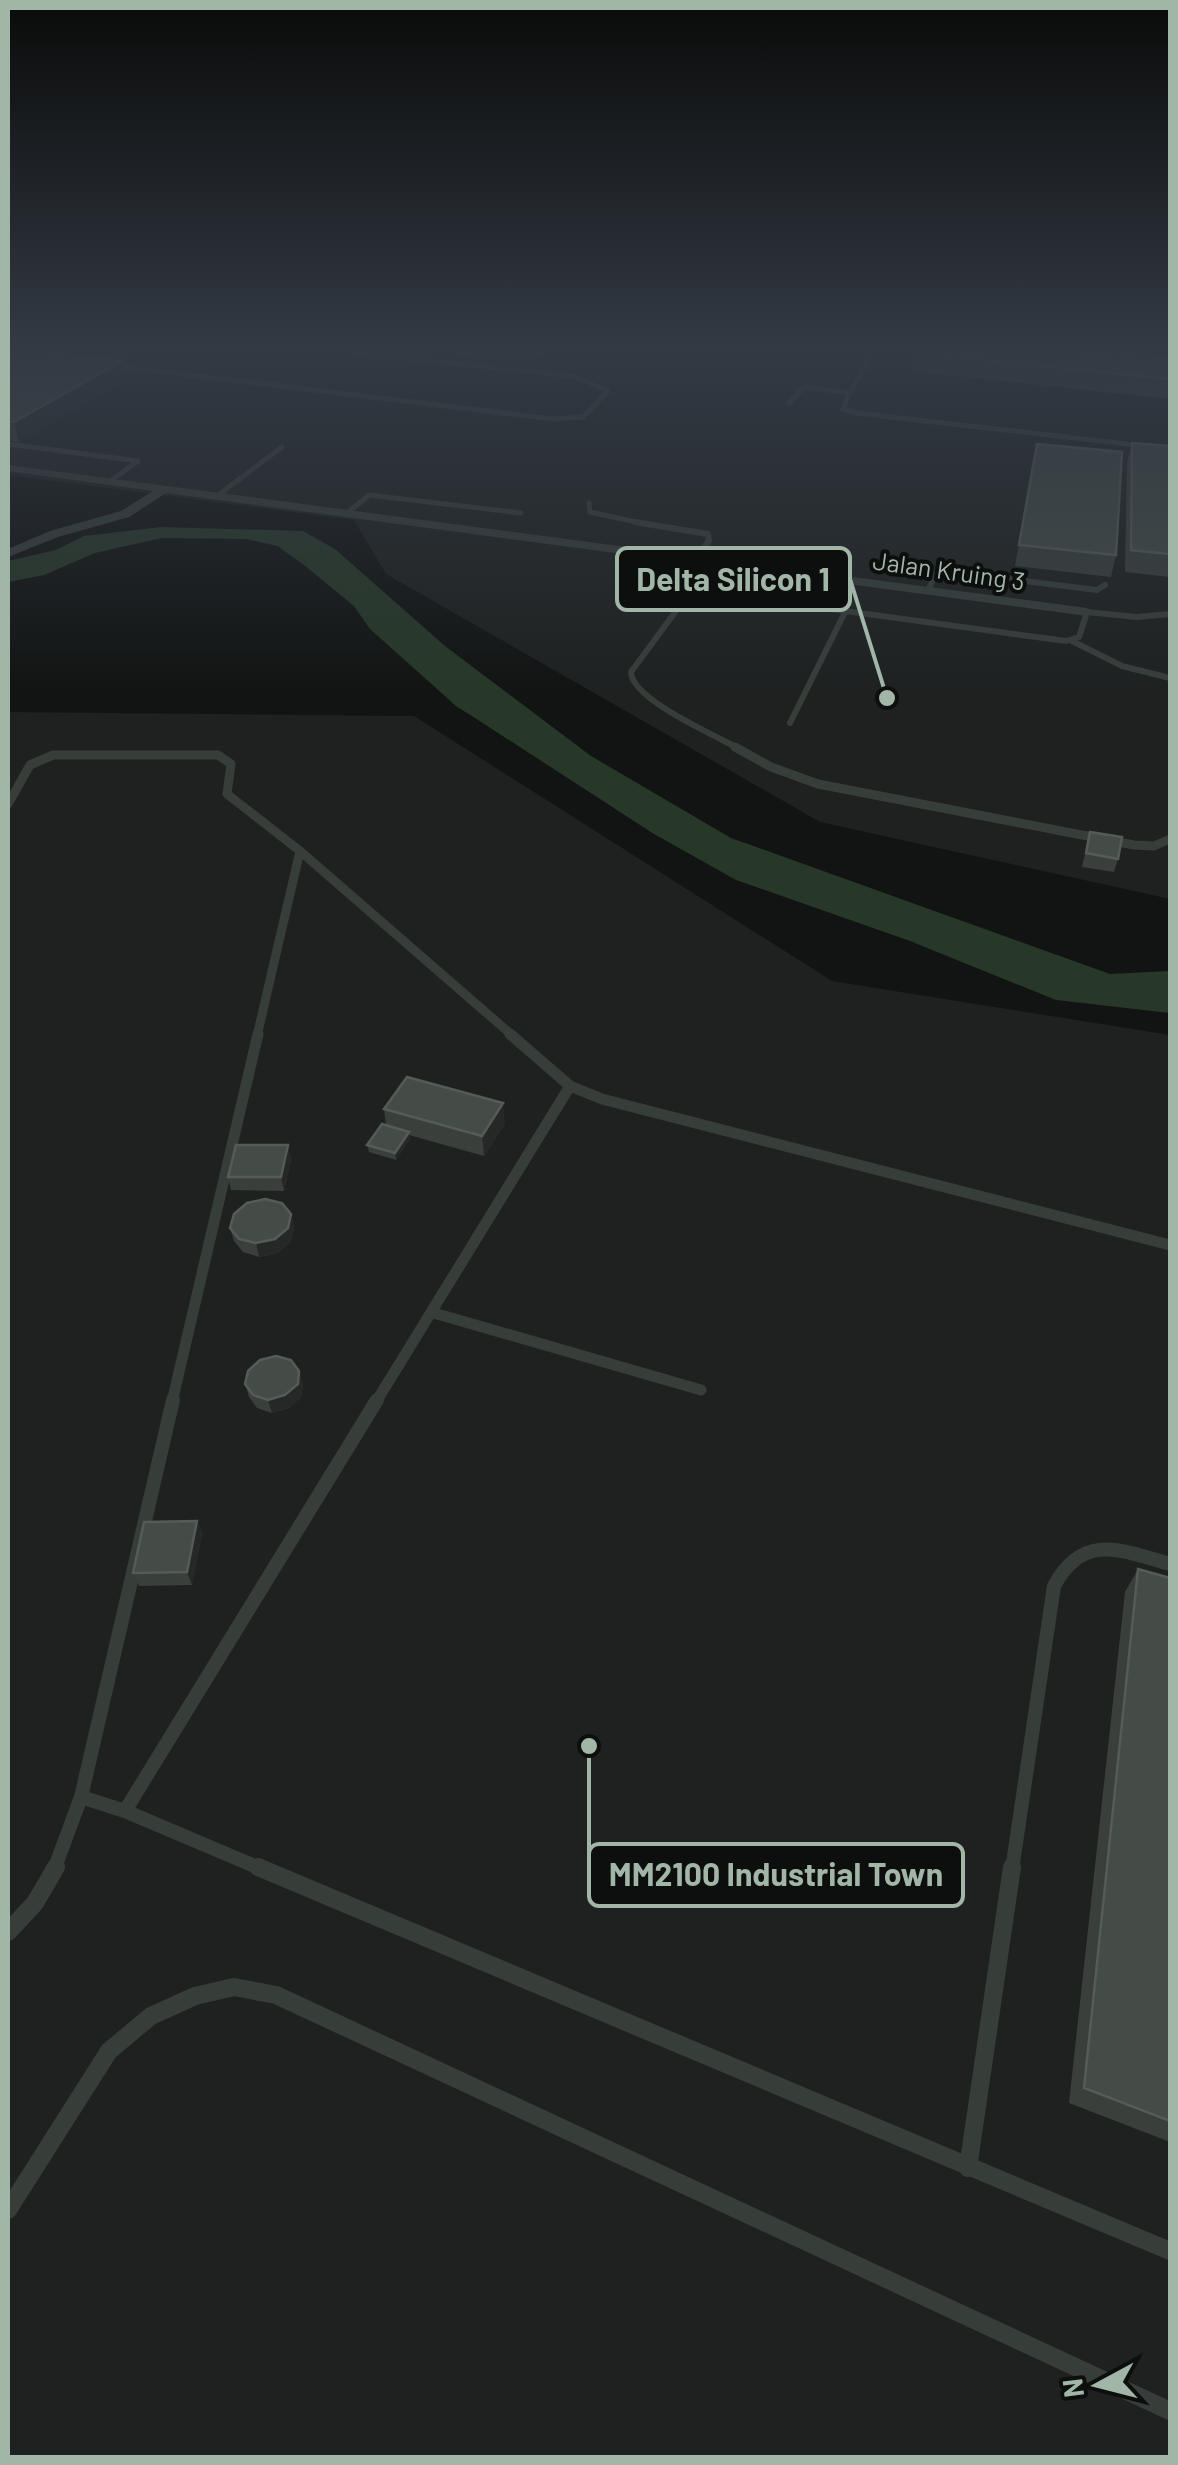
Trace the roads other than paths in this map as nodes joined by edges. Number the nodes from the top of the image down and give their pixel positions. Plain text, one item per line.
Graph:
1 (135, 463) edge
2 (262, 463) edge
3 (8, 468) edge
4 (108, 482) junction
5 (164, 489) junction
6 (217, 496) junction
7 (589, 503) dead end
8 (522, 513) dead end
9 (346, 514) junction
10 (8, 553) edge
11 (695, 558) junction
12 (1105, 585) edge
13 (928, 590) junction
14 (846, 610) junction
15 (1087, 612) junction
16 (1170, 614) edge
17 (1072, 641) junction
18 (1170, 678) edge
19 (790, 722) dead end
20 (8, 804) edge
21 (1170, 839) edge
22 (300, 851) junction
23 (570, 1086) junction
24 (1170, 1244) edge
25 (434, 1313) junction
26 (700, 1390) dead end
27 (1170, 1564) edge
28 (81, 1797) junction
29 (125, 1812) junction
30 (8, 1932) edge
31 (968, 2168) junction
32 (8, 2210) edge
33 (1170, 2251) edge
34 (1170, 2411) edge

1 - 4 lane
2 - 6 lane
3 - 4 street, Jalan Kruing 3
4 - 5 street, Jalan Kruing 3
5 - 6 street, Jalan Kruing 3
5 - 10 street
6 - 9 street, Jalan Kruing 3
7 - 11 lane
8 - 9 lane
9 - 11 street, Jalan Kruing 3
11 - 13 street, Jalan Kruing 3
12 - 13 lane
13 - 15 street, Jalan Kruing 3
14 - 17 lane
14 - 19 lane
14 - 21 lane
15 - 16 lane, Jalan Kruing 3
15 - 17 lane
17 - 18 lane
20 - 22 lane
22 - 23 lane
22 - 28 lane
23 - 24 lane
23 - 25 lane
25 - 26 lane
25 - 29 lane
27 - 31 lane
28 - 29 lane
28 - 30 lane
29 - 31 lane
31 - 33 lane
32 - 34 lane

